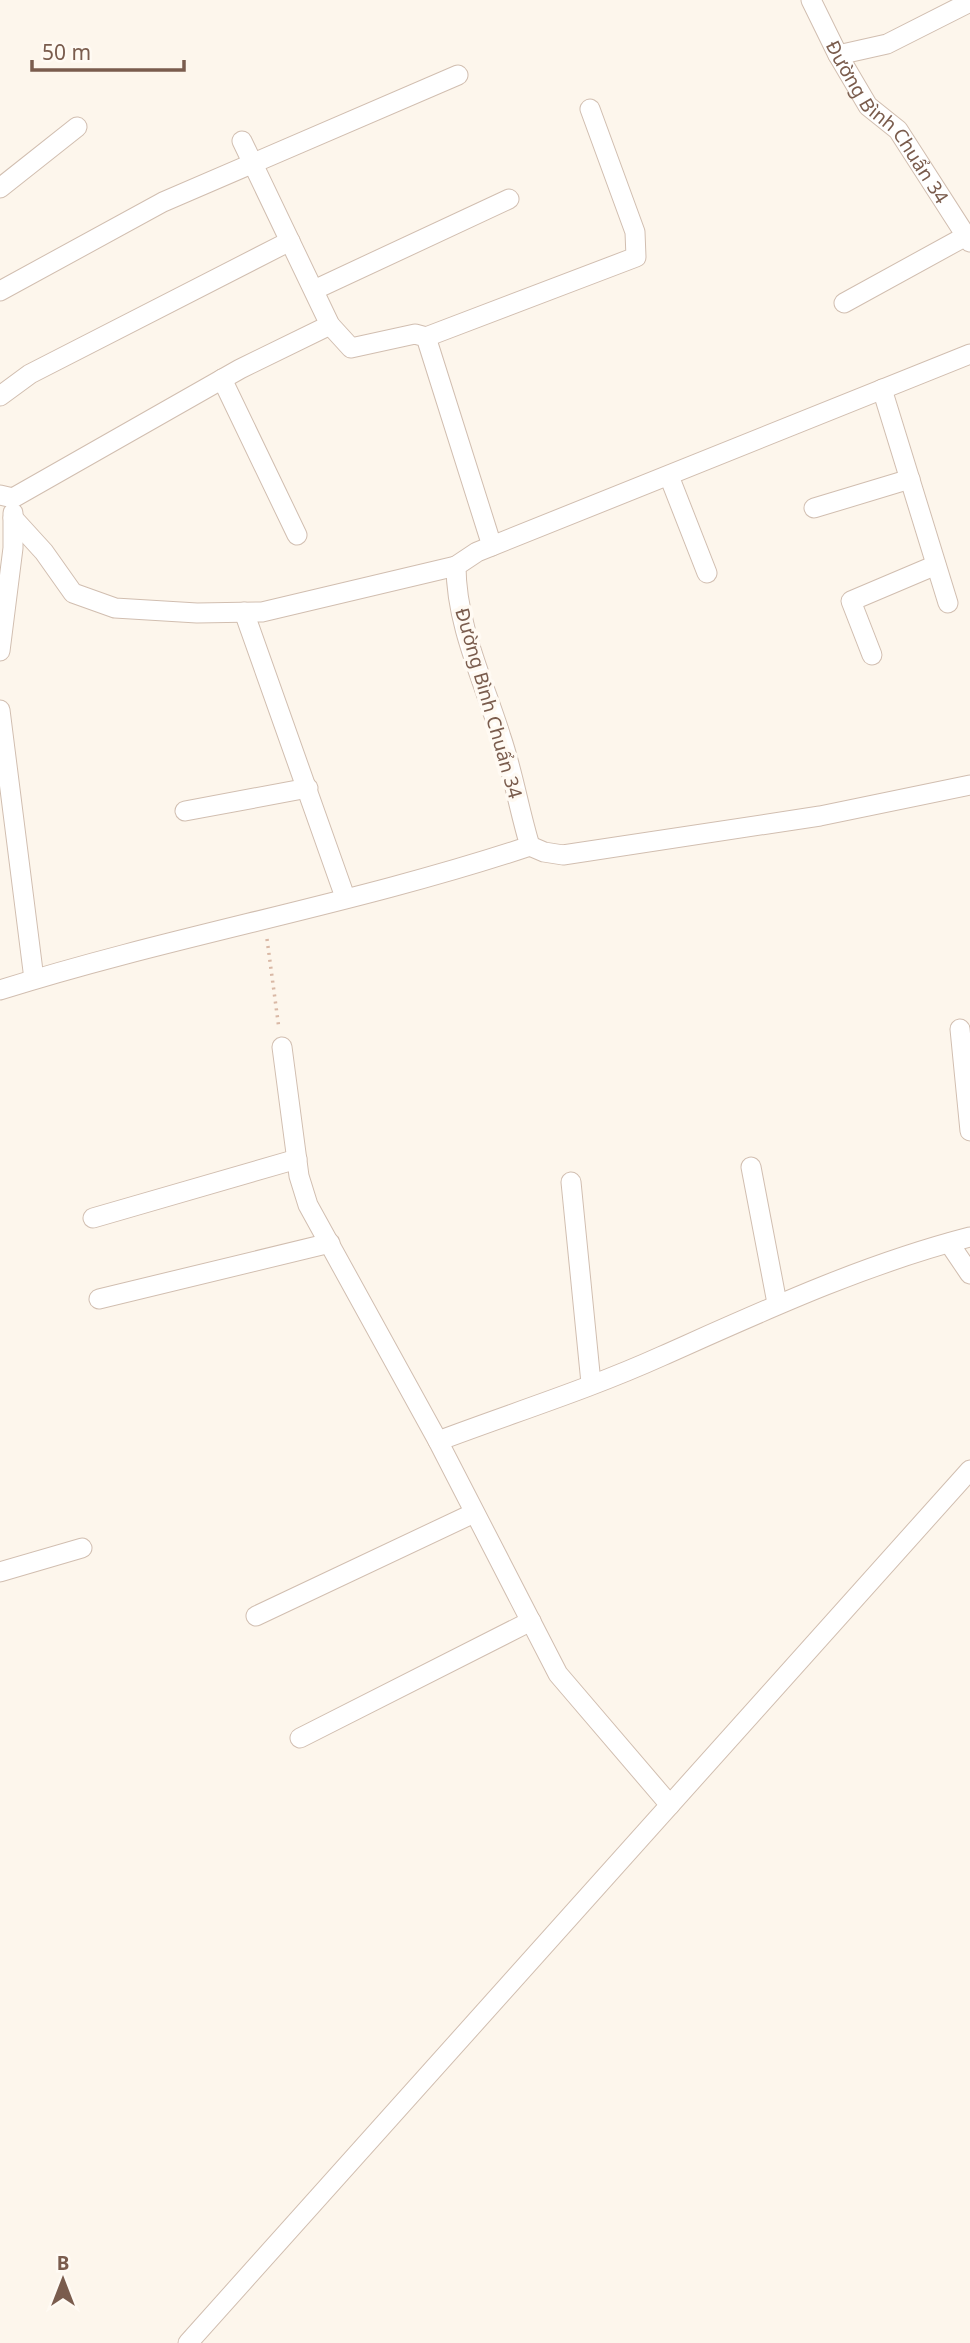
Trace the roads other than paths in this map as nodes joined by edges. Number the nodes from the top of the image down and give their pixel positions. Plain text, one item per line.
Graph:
1 (811, 0) edge
2 (970, 2) edge
3 (838, 55) junction
4 (458, 75) dead end
5 (590, 109) dead end
6 (77, 127) dead end
7 (242, 141) dead end
8 (252, 162) junction
9 (0, 188) edge
10 (509, 199) dead end
11 (968, 239) edge
12 (290, 241) junction
13 (314, 290) junction
14 (0, 291) edge
15 (844, 303) dead end
16 (330, 325) junction
17 (426, 337) junction
18 (970, 354) edge
19 (222, 379) junction
20 (882, 389) junction
21 (0, 396) edge
22 (669, 476) junction
23 (910, 479) junction
24 (9, 503) edge
25 (814, 508) dead end
26 (298, 535) dead end
27 (492, 546) junction
28 (936, 565) junction
29 (456, 566) junction
30 (707, 573) dead end
31 (948, 603) dead end
32 (244, 612) junction
33 (0, 651) edge
34 (872, 655) dead end
35 (0, 710) edge
36 (970, 785) edge
37 (308, 788) junction
38 (185, 811) dead end
39 (530, 846) junction
40 (345, 897) junction
41 (34, 979) junction
42 (0, 990) edge
43 (960, 1029) dead end
44 (282, 1047) road end
45 (970, 1131) edge
46 (297, 1159) junction
47 (751, 1167) dead end
48 (571, 1182) dead end
49 (93, 1218) dead end
50 (970, 1237) edge
51 (330, 1242) junction
52 (949, 1243) junction
53 (970, 1274) edge
54 (99, 1299) dead end
55 (777, 1303) junction
56 (591, 1383) junction
57 (438, 1441) junction
58 (970, 1470) edge
59 (474, 1513) junction
60 (82, 1548) dead end
61 (0, 1572) edge
62 (256, 1616) dead end
63 (531, 1621) junction
64 (300, 1738) dead end
65 (670, 1805) junction
66 (188, 2343) edge

1 - 3 street, Đường Bình Chuẩn 34
2 - 3 street
3 - 11 street, Đường Bình Chuẩn 34
4 - 8 street
5 - 17 street
6 - 9 street
7 - 8 street
8 - 12 street
8 - 14 street
10 - 13 street
11 - 15 street
12 - 13 street
12 - 21 street
13 - 16 street
16 - 17 street
16 - 19 street
17 - 27 street
18 - 20 street
19 - 24 street
19 - 26 street
20 - 22 street
20 - 23 street
22 - 27 street
22 - 30 street
23 - 25 street
23 - 28 street
24 - 32 street
24 - 33 street
27 - 29 street
28 - 31 street
28 - 34 street
29 - 32 street
29 - 39 street, Đường Bình Chuẩn 34
32 - 37 street
35 - 41 street
36 - 39 street
37 - 38 street
37 - 40 street
39 - 40 street
40 - 41 street
41 - 42 street
43 - 45 street
44 - 46 street
46 - 49 street
46 - 51 street
47 - 55 street
48 - 56 street
50 - 52 street
51 - 54 street
51 - 57 street
52 - 53 street
52 - 55 street
55 - 56 street
56 - 57 street
57 - 59 street
58 - 65 street
59 - 62 street
59 - 63 street
60 - 61 street
63 - 64 street
63 - 65 street
65 - 66 street

